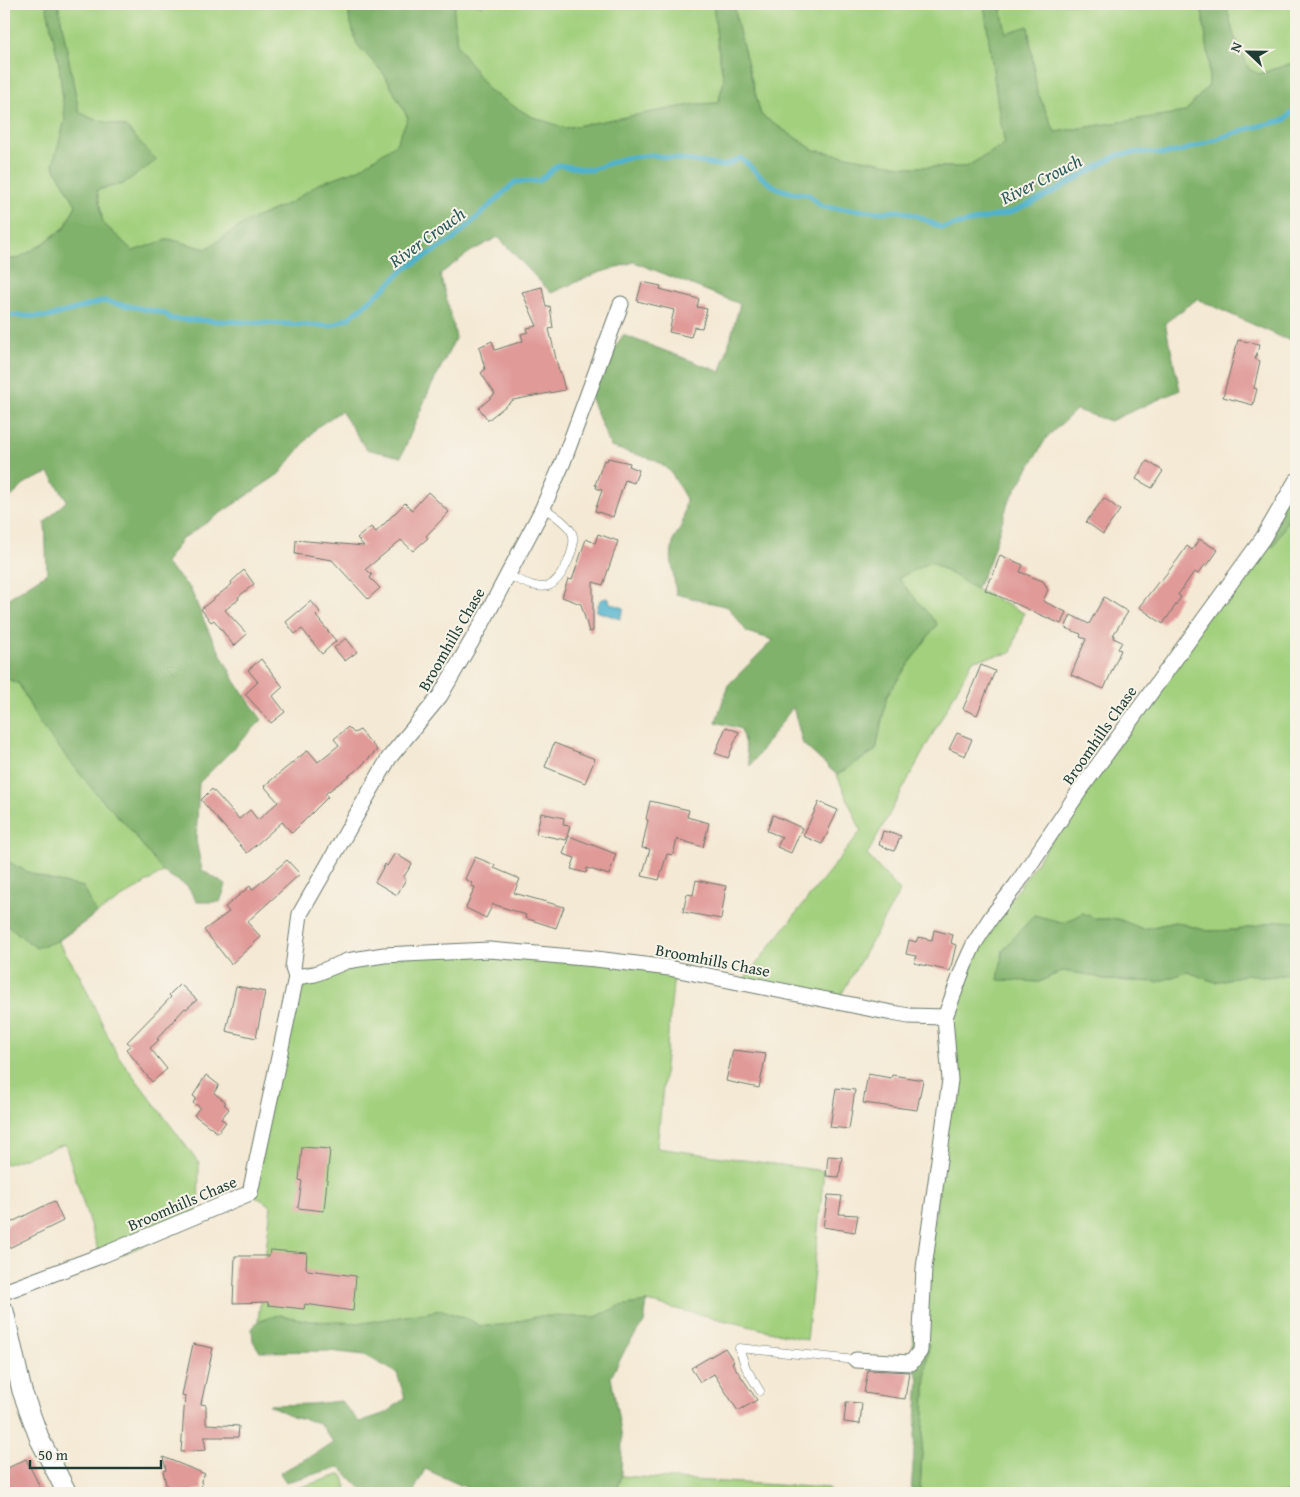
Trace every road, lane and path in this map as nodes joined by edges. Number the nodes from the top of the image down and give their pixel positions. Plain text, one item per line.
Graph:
1 (621, 304) dead end
2 (1296, 481) edge
3 (543, 507) junction
4 (507, 575) junction
5 (296, 977) junction
6 (945, 1018) junction
7 (4, 1292) edge
8 (4, 1311) edge
9 (856, 1360) joint
10 (760, 1391) dead end
11 (67, 1493) edge

1 - 3 street, Broomhills Chase
2 - 6 street, Broomhills Chase
3 - 4 street, Broomhills Chase
3 - 4 lane
4 - 5 street, Broomhills Chase
5 - 6 street, Broomhills Chase
5 - 7 street, Broomhills Chase
6 - 9 street, Broomhills Chase
8 - 11 street
9 - 10 lane

